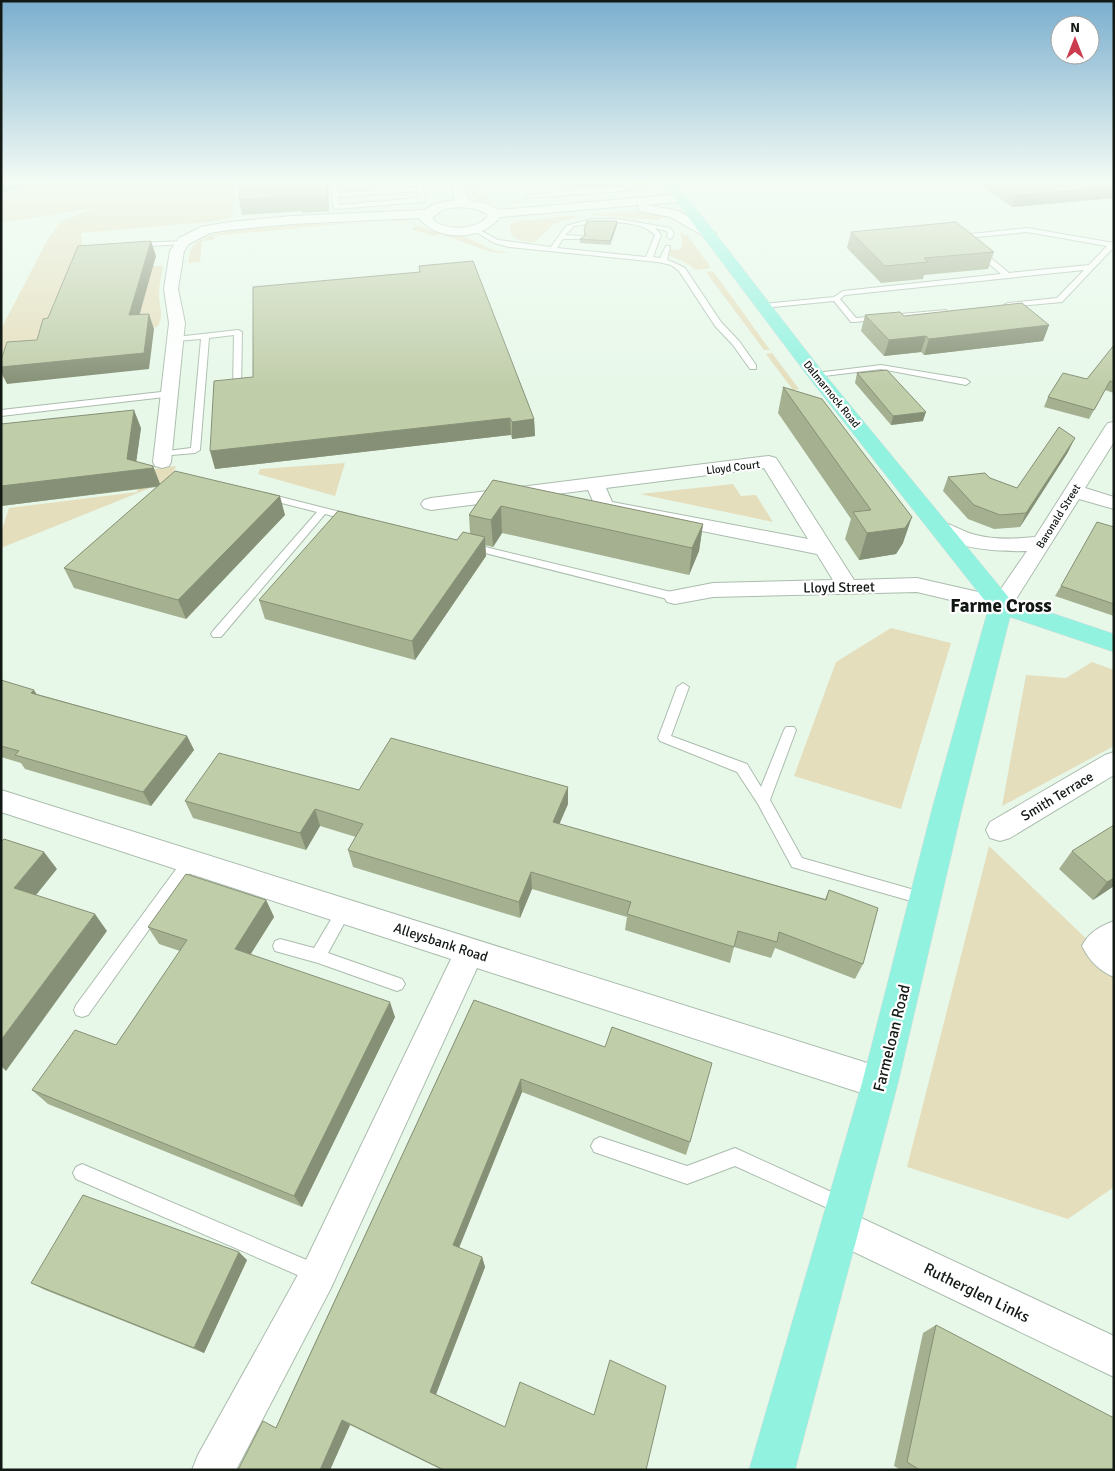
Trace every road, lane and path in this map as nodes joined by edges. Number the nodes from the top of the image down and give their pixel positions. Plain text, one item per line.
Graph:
1 (178, 250) edge
2 (552, 250) edge
3 (653, 250) edge
4 (667, 250) edge
5 (721, 250) edge
6 (976, 250) edge
7 (1108, 250) edge
8 (649, 259) junction
9 (664, 261) junction
10 (1091, 267) junction
11 (1006, 275) junction
12 (836, 300) junction
13 (763, 306) junction
14 (1000, 306) edge
15 (951, 311) edge
16 (205, 336) junction
17 (176, 339) junction
18 (752, 367) dead end
19 (816, 375) junction
20 (966, 382) dead end
21 (237, 389) edge
22 (170, 394) junction
23 (1, 413) edge
24 (1114, 427) edge
25 (162, 458) joint
26 (595, 484) junction
27 (1073, 491) junction
28 (256, 494) edge
29 (1114, 503) edge
30 (431, 504) dead end
31 (323, 511) junction
32 (361, 520) edge
33 (939, 527) junction
34 (456, 543) edge
35 (1040, 544) junction
36 (824, 549) junction
37 (848, 587) junction
38 (675, 597) joint
39 (1001, 604) junction
40 (217, 634) dead end
41 (1114, 643) edge
42 (683, 687) dead end
43 (790, 730) dead end
44 (1114, 762) edge
45 (763, 800) junction
46 (3, 805) edge
47 (1000, 830) dead end
48 (190, 861) junction
49 (925, 899) junction
50 (344, 911) junction
51 (280, 946) dead end
52 (470, 952) junction
53 (318, 956) junction
54 (397, 984) dead end
55 (82, 1010) dead end
56 (880, 1084) junction
57 (600, 1146) dead end
58 (82, 1173) dead end
59 (843, 1217) junction
60 (318, 1274) junction
61 (1114, 1357) edge
62 (213, 1470) edge
63 (772, 1470) edge

1 - 17 street
2 - 8 lane
3 - 8 lane
4 - 9 lane
5 - 13 main road, Dalmarnock Road
6 - 11 lane
7 - 10 lane
8 - 9 lane
9 - 18 lane
10 - 11 lane
10 - 14 lane
11 - 12 lane
12 - 13 lane
12 - 15 lane
13 - 19 main road, Dalmarnock Road
16 - 17 lane
16 - 21 lane
16 - 25 lane
17 - 22 street
19 - 20 lane
19 - 33 main road, Dalmarnock Road
22 - 23 lane
22 - 25 street
24 - 27 street, Baronald Street
26 - 30 street, Lloyd Court
26 - 36 street
26 - 36 street, Lloyd Court
27 - 29 street
27 - 35 street, Baronald Street
28 - 31 lane
31 - 32 lane
31 - 40 lane
33 - 35 street
33 - 39 main road, Dalmarnock Road
34 - 38 lane
35 - 39 street, Baronald Street
36 - 37 street, Lloyd Court
37 - 38 street, Lloyd Street
37 - 39 street, Lloyd Street
39 - 41 main road
39 - 49 main road, Farmeloan Road
42 - 45 lane
43 - 45 lane
44 - 47 street, Smith Terrace
45 - 49 lane
46 - 48 street, Alleysbank Road
48 - 50 street, Alleysbank Road
48 - 55 lane
49 - 56 main road, Farmeloan Road
50 - 52 street, Alleysbank Road
50 - 53 lane
51 - 53 lane
52 - 56 street, Alleysbank Road
52 - 60 street
53 - 54 lane
56 - 59 main road, Farmeloan Road
57 - 59 lane
58 - 60 lane
59 - 61 street, Rutherglen Links
59 - 63 main road, Farmeloan Road
60 - 62 street

